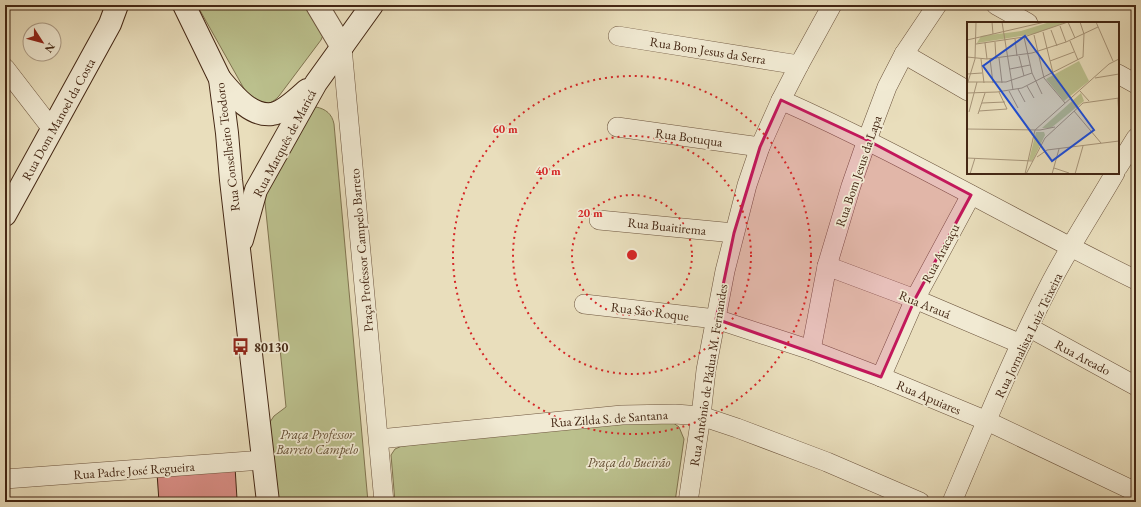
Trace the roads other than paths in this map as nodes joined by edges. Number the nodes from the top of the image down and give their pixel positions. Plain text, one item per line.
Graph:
1 (133, 5) edge
2 (169, 5) edge
3 (317, 5) edge
4 (372, 5) edge
5 (832, 5) edge
6 (936, 5) edge
7 (996, 5) edge
8 (188, 13) edge
9 (114, 14) edge
10 (1026, 22) edge
11 (618, 36) dead end
12 (342, 47) junction
13 (904, 54) junction
14 (799, 65) junction
15 (5, 68) edge
16 (1119, 75) edge
17 (220, 79) junction
18 (316, 83) junction
19 (1136, 84) edge
20 (967, 90) edge
21 (782, 100) junction
22 (617, 127) dead end
23 (52, 129) junction
24 (867, 140) junction
25 (1134, 146) edge
26 (760, 147) junction
27 (1119, 166) edge
28 (1113, 174) edge
29 (971, 195) junction
30 (5, 215) edge
31 (599, 220) dead end
32 (734, 232) junction
33 (239, 248) junction
34 (1071, 248) junction
35 (827, 266) junction
36 (1136, 280) edge
37 (915, 299) junction
38 (584, 304) dead end
39 (716, 319) junction
40 (1025, 336) junction
41 (811, 350) junction
42 (881, 377) junction
43 (1136, 386) edge
44 (701, 416) junction
45 (987, 421) junction
46 (379, 440) junction
47 (263, 460) junction
48 (5, 479) edge
49 (1136, 493) edge
50 (268, 502) edge
51 (384, 502) edge
52 (688, 502) edge
53 (920, 502) edge
54 (952, 502) edge
55 (1133, 502) edge

1 - 9 main road, Rua Dom Manoel da Costa
2 - 8 main road
3 - 12 main road, Praça Professor Campelo Barreto
4 - 12 main road, Rua Marquês de Maricá
5 - 14 street, Rua Antônio de Pádua M. Fernandes
6 - 13 street, Rua Bom Jesus da Lapa
7 - 10 street
8 - 17 main road, Rua Conselheiro Teodoro
9 - 23 main road, Rua Dom Manoel da Costa
11 - 14 street, Rua Bom Jesus da Serra
12 - 18 main road, Rua Marquês de Maricá
12 - 46 street, Praça Professor Campelo Barreto
13 - 20 street
13 - 24 street, Rua Bom Jesus da Lapa
14 - 21 street, Rua Antônio de Pádua M. Fernandes
15 - 23 street
16 - 19 street
17 - 18 main road, Rua Marquês de Maricá
17 - 33 main road, Rua Conselheiro Teodoro
18 - 33 main road, Rua Marquês de Maricá
21 - 24 street
21 - 26 street, Rua Antônio de Pádua M. Fernandes
22 - 26 street, Rua Botuqua
23 - 30 main road, Rua Dom Manoel da Costa
24 - 29 street
24 - 35 street, Rua Bom Jesus da Lapa
25 - 27 street, Rua Jornalista Luiz Teixeira
26 - 32 street, Rua Antônio de Pádua M. Fernandes
28 - 34 street, Rua Jornalista Luiz Teixeira
29 - 34 street
29 - 37 street, Rua Aracaçu
31 - 32 street, Rua Buaitirema
32 - 39 street, Rua Antônio de Pádua M. Fernandes
33 - 47 main road
34 - 36 street
34 - 40 street, Rua Jornalista Luiz Teixeira
35 - 37 street, Rua Arauá
35 - 41 street, Rua Bom Jesus da Lapa
37 - 40 street, Rua Arauá
37 - 42 street, Rua Aracaçu
38 - 39 street, Rua São Roque
39 - 41 street, Rua Apuiares
39 - 44 street, Rua Antônio de Pádua M. Fernandes
40 - 43 street, Rua Areado
40 - 45 street, Rua Jornalista Luiz Teixeira
41 - 42 street, Rua Apuiares
42 - 45 street, Rua Apuiares
44 - 46 street, Rua Zilda S. de Santana
44 - 52 street, Rua Antônio de Pádua M. Fernandes
44 - 53 street, Rua Zilda S. de Santana
45 - 49 street, Rua Apuiares
45 - 54 street, Rua Jornalista Luiz Teixeira
46 - 51 street, Praça Professor Campelo Barreto
47 - 48 street, Rua Padre José Regueira
47 - 50 main road
49 - 55 street

